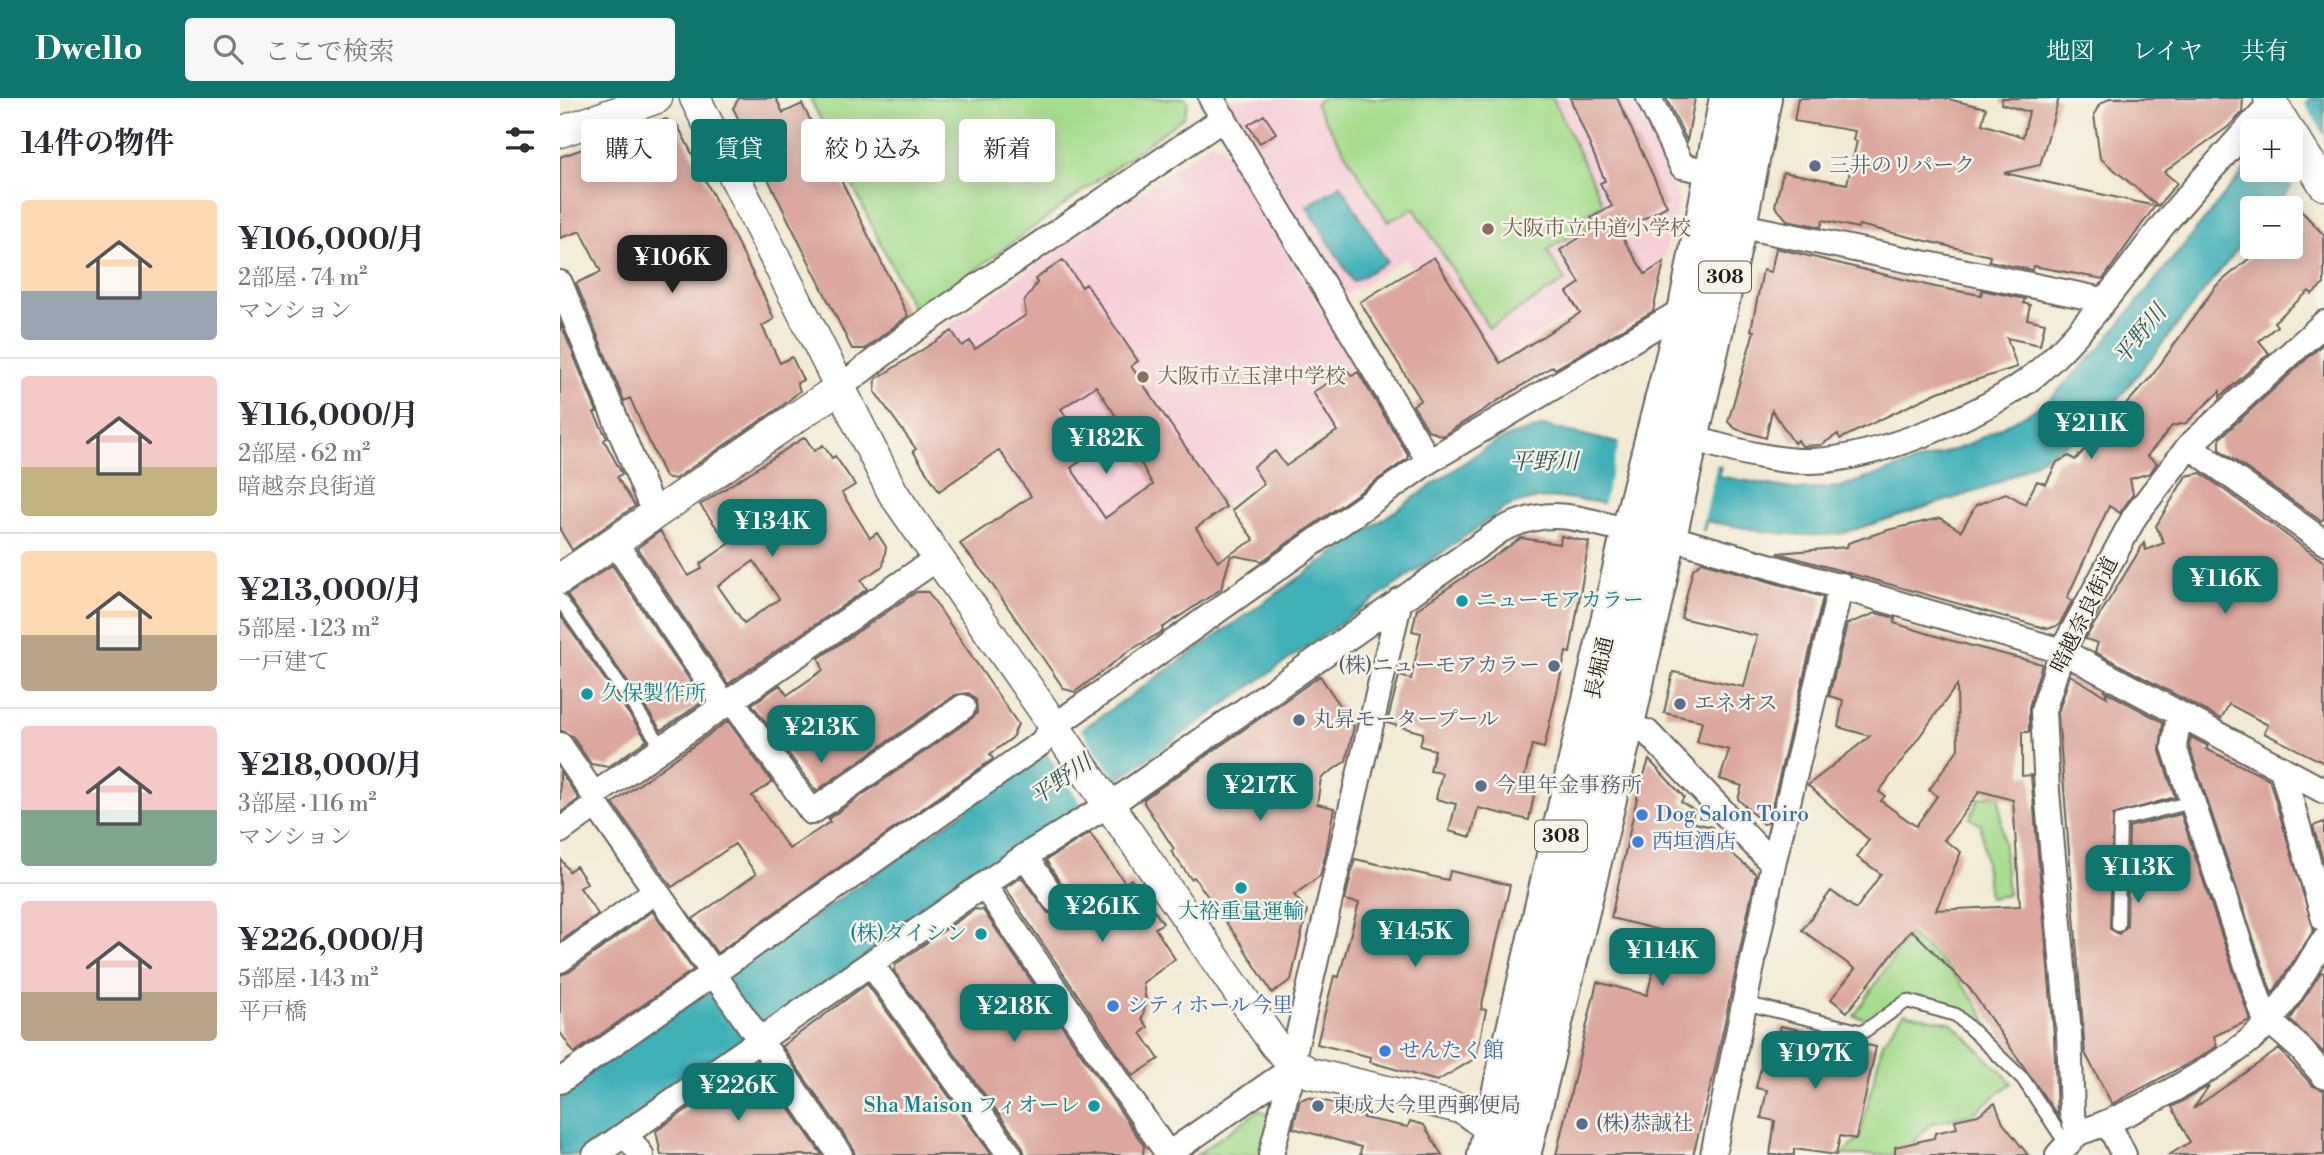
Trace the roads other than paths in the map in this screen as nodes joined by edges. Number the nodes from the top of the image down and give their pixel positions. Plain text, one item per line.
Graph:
1 (657, 98) edge
2 (695, 98) edge
3 (1649, 98) edge
4 (1729, 98) edge
5 (1762, 98) edge
6 (1217, 108) edge
7 (2281, 117) edge
8 (560, 132) edge
9 (1716, 173) junction
10 (2319, 178) edge
11 (1737, 225) junction
12 (560, 283) edge
13 (2103, 300) junction
14 (1688, 307) junction
15 (565, 312) edge
16 (2324, 323) edge
17 (839, 388) junction
18 (1675, 446) junction
19 (2189, 446) junction
20 (1429, 461) junction
21 (654, 513) junction
22 (1650, 527) junction
23 (614, 541) junction
24 (2324, 542) edge
25 (937, 558) junction
26 (560, 579) edge
27 (1841, 585) junction
28 (560, 600) edge
29 (1400, 600) junction
30 (2062, 651) junction
31 (729, 704) junction
32 (963, 707) dead end
33 (2179, 715) junction
34 (1606, 724) junction
35 (1058, 733) junction
36 (560, 746) edge
37 (663, 748) junction
38 (2282, 769) junction
39 (2324, 791) edge
40 (1104, 799) junction
41 (595, 800) junction
42 (2192, 802) junction
43 (560, 831) edge
44 (1025, 856) junction
45 (1773, 864) junction
46 (985, 887) junction
47 (655, 891) junction
48 (1055, 900) dead end
49 (2324, 919) edge
50 (2118, 925) dead end
51 (2324, 940) edge
52 (560, 960) edge
53 (871, 964) junction
54 (715, 977) junction
55 (1744, 1003) junction
56 (2268, 1023) junction
57 (758, 1038) junction
58 (1294, 1064) junction
59 (562, 1075) edge
60 (2324, 1076) edge
61 (2108, 1123) junction
62 (626, 1134) junction
63 (2069, 1136) edge
64 (1511, 1150) edge
65 (595, 1155) edge
66 (641, 1155) edge
67 (839, 1155) edge
68 (1010, 1155) edge
69 (1168, 1155) edge
70 (1272, 1155) edge
71 (1713, 1155) edge
72 (2124, 1155) edge

1 - 8 street
2 - 17 street
3 - 9 street
4 - 9 highway, 長堀通 / 308
5 - 11 highway, 長堀通 / 308
6 - 17 street
6 - 20 street
7 - 10 street
7 - 13 street
9 - 14 highway, 長堀通 / 308
11 - 13 street
11 - 18 highway, 長堀通 / 308
12 - 15 street
13 - 18 street
14 - 18 highway, 長堀通 / 308
14 - 20 street
15 - 21 street
16 - 19 street, 暗越奈良街道
17 - 21 street
17 - 25 street
18 - 22 highway, 長堀通 / 308
19 - 24 street
19 - 30 street, 暗越奈良街道
20 - 35 street
21 - 23 street
22 - 27 street
22 - 29 street
22 - 34 highway, 長堀通 / 308
23 - 26 street
23 - 31 street
25 - 31 street
25 - 35 street
27 - 30 street
27 - 45 street
28 - 37 lane
29 - 40 street
29 - 58 street
30 - 33 street
30 - 63 street, 暗越奈良街道
31 - 32 street
31 - 37 street
33 - 38 street
33 - 42 street
34 - 45 street
34 - 64 highway, 長堀通 / 308
35 - 40 street
35 - 54 street
36 - 41 street
37 - 41 street
38 - 39 street
38 - 49 street
40 - 44 street
40 - 58 street
41 - 43 street
41 - 47 street
42 - 50 lane
42 - 56 street
44 - 46 street
44 - 48 street
45 - 55 street
46 - 53 street
46 - 69 street
47 - 52 street
47 - 54 street
51 - 56 street
53 - 57 street
53 - 68 street
54 - 57 street
54 - 59 street
55 - 63 lane
55 - 71 street
56 - 60 street
56 - 61 street
57 - 62 street
57 - 67 street
58 - 64 street
58 - 69 street
58 - 70 street
61 - 63 street
61 - 72 street
62 - 65 street
62 - 66 street

